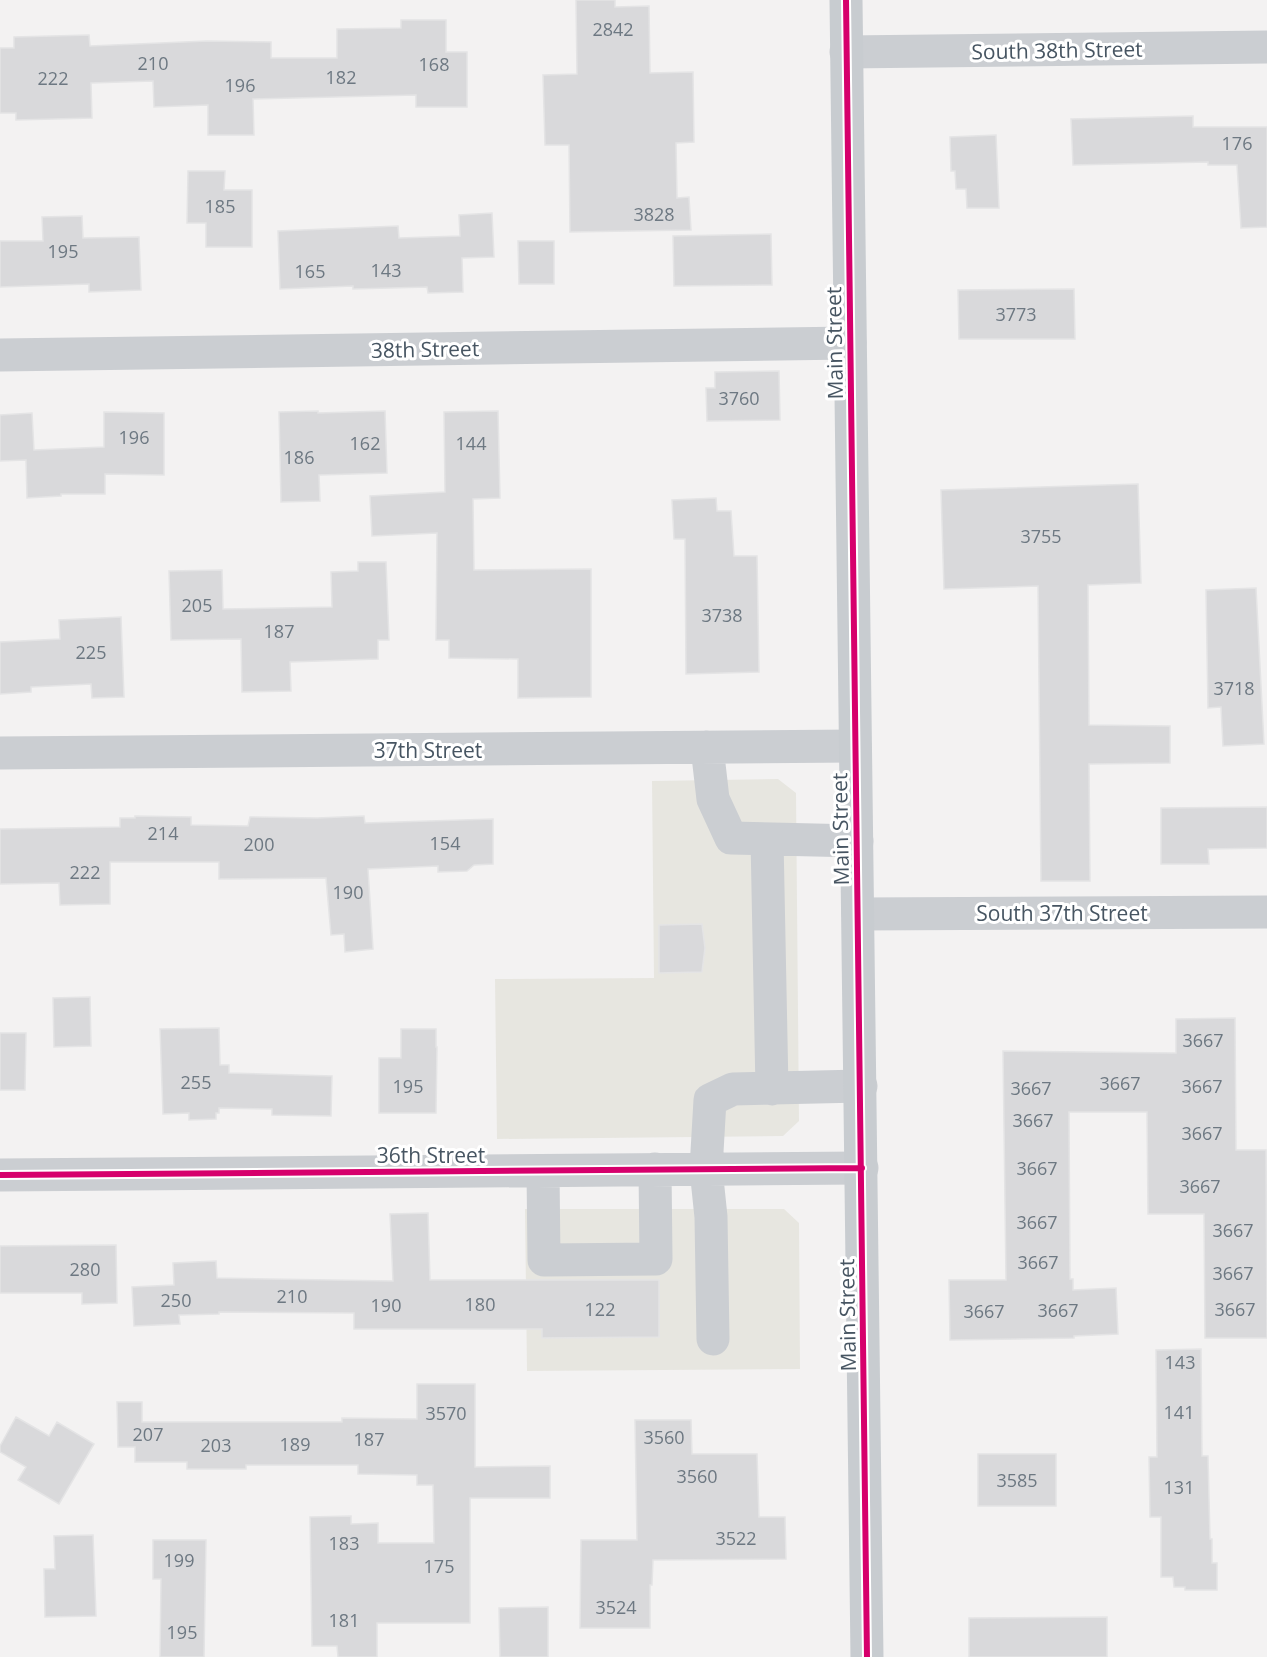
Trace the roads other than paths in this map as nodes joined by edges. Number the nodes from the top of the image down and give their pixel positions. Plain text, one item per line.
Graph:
1 (846, 0) edge
2 (1267, 47) edge
3 (846, 52) junction
4 (850, 343) junction
5 (0, 355) edge
6 (855, 746) junction
7 (706, 747) junction
8 (0, 753) edge
9 (767, 839) junction
10 (857, 842) junction
11 (1267, 912) edge
12 (858, 914) junction
13 (861, 1086) junction
14 (772, 1089) junction
15 (862, 1168) junction
16 (655, 1169) junction
17 (706, 1169) junction
18 (543, 1171) junction
19 (0, 1175) edge
20 (713, 1339) dead end
21 (867, 1657) edge

1 - 3 main road, Main Street
2 - 3 street, South 38th Street
3 - 4 main road, Main Street
4 - 5 street, 38th Street
4 - 6 main road, Main Street
6 - 7 street, 37th Street
6 - 10 main road, Main Street
7 - 8 street, 37th Street
7 - 9 street
9 - 10 street
9 - 14 street
10 - 12 main road, Main Street
11 - 12 street, South 37th Street
12 - 13 main road, Main Street
13 - 14 street
13 - 15 main road, Main Street
14 - 17 street
15 - 17 street, 36th Street
15 - 21 main road, Main Street
16 - 17 street, 36th Street
16 - 18 street, 36th Street
16 - 18 street
17 - 20 street
18 - 19 street, 36th Street

